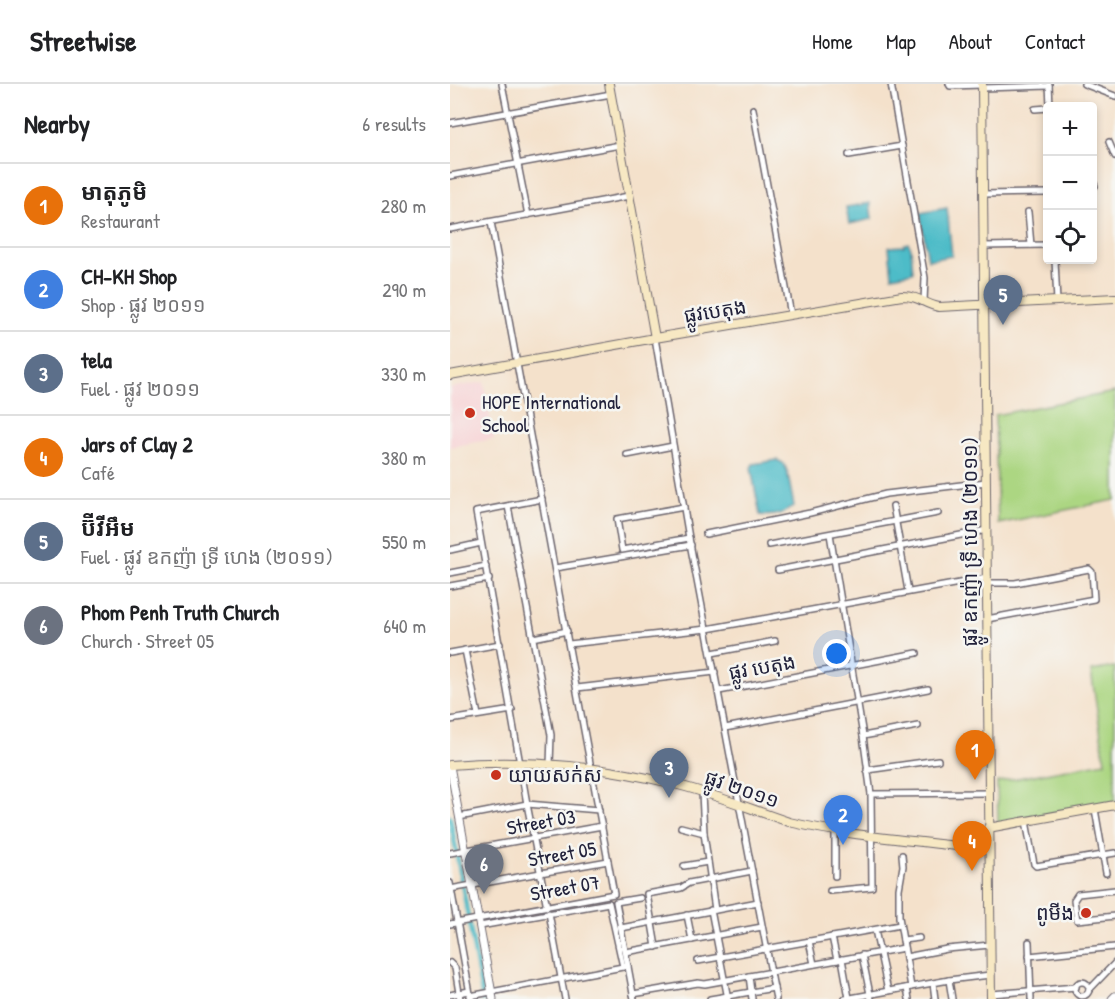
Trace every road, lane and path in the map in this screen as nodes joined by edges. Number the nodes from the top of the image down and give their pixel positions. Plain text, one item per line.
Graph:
1 (502, 84) edge
2 (609, 84) edge
3 (891, 84) edge
4 (949, 84) edge
5 (1084, 84) edge
6 (1049, 85) edge
7 (982, 86) edge
8 (611, 94) junction
9 (1115, 96) edge
10 (1049, 102) edge
11 (1043, 108) edge
12 (753, 109) dead end
13 (1035, 109) dead end
14 (508, 113) junction
15 (450, 123) edge
16 (1109, 142) dead end
17 (620, 145) junction
18 (902, 146) junction
19 (849, 156) dead end
20 (1115, 156) edge
21 (518, 163) junction
22 (450, 176) edge
23 (1043, 193) edge
24 (984, 194) junction
25 (629, 196) junction
26 (1028, 212) dead end
27 (528, 215) junction
28 (491, 222) junction
29 (450, 229) edge
30 (1031, 245) junction
31 (1043, 245) edge
32 (984, 246) junction
33 (1055, 264) edge
34 (1115, 298) edge
35 (924, 301) junction
36 (1057, 302) junction
37 (984, 306) junction
38 (791, 315) junction
39 (655, 338) junction
40 (517, 363) junction
41 (450, 375) edge
42 (673, 446) junction
43 (627, 455) dead end
44 (986, 482) junction
45 (542, 499) junction
46 (508, 506) junction
47 (893, 506) dead end
48 (684, 507) junction
49 (938, 513) dead end
50 (896, 520) junction
51 (987, 530) junction
52 (706, 534) dead end
53 (831, 534) junction
54 (690, 541) junction
55 (481, 543) junction
56 (769, 545) dead end
57 (900, 546) junction
58 (450, 549) edge
59 (834, 559) junction
60 (486, 566) junction
61 (555, 568) junction
62 (778, 570) dead end
63 (450, 573) edge
64 (489, 579) junction
65 (987, 580) junction
66 (450, 586) edge
67 (909, 591) junction
68 (842, 603) junction
69 (987, 619) junction
70 (707, 628) junction
71 (567, 631) junction
72 (533, 638) junction
73 (776, 641) dead end
74 (500, 644) junction
75 (569, 644) junction
76 (465, 650) junction
77 (450, 653) edge
78 (712, 653) junction
79 (917, 653) dead end
80 (852, 666) junction
81 (716, 672) junction
82 (577, 688) junction
83 (928, 689) dead end
84 (719, 691) junction
85 (858, 701) junction
86 (512, 710) junction
87 (478, 716) junction
88 (450, 720) edge
89 (918, 726) dead end
90 (725, 728) junction
91 (863, 736) junction
92 (938, 760) dead end
93 (521, 763) junction
94 (450, 765) edge
95 (550, 765) junction
96 (592, 770) junction
97 (867, 770) junction
98 (702, 793) junction
99 (988, 793) junction
100 (871, 794) junction
101 (527, 804) junction
102 (1115, 805) edge
103 (739, 806) junction
104 (1095, 809) junction
105 (599, 810) junction
106 (459, 817) junction
107 (1026, 821) junction
108 (602, 826) junction
109 (681, 826) dead end
110 (988, 828) junction
111 (835, 832) junction
112 (704, 833) junction
113 (872, 835) junction
114 (534, 838) junction
115 (464, 850) junction
116 (989, 850) junction
117 (450, 853) edge
118 (1115, 853) edge
119 (902, 855) dead end
120 (1104, 855) junction
121 (608, 861) junction
122 (708, 862) junction
123 (684, 866) dead end
124 (753, 871) junction
125 (541, 873) junction
126 (1106, 873) dead end
127 (835, 876) dead end
128 (710, 879) junction
129 (471, 885) junction
130 (451, 887) edge
131 (1115, 890) edge
132 (830, 891) dead end
133 (640, 898) dead end
134 (758, 902) junction
135 (547, 906) junction
136 (713, 910) junction
137 (549, 914) junction
138 (687, 915) junction
139 (1115, 916) edge
140 (478, 922) junction
141 (651, 922) junction
142 (459, 923) junction
143 (450, 924) edge
144 (900, 925) junction
145 (762, 927) junction
146 (621, 928) junction
147 (875, 930) junction
148 (459, 932) junction
149 (450, 933) edge
150 (716, 936) junction
151 (832, 937) junction
152 (919, 938) dead end
153 (692, 940) junction
154 (903, 940) junction
155 (808, 941) junction
156 (1029, 942) dead end
157 (990, 945) junction
158 (1115, 946) edge
159 (656, 947) junction
160 (904, 948) junction
161 (766, 949) junction
162 (626, 952) junction
163 (880, 952) junction
164 (862, 955) junction
165 (1029, 956) junction
166 (720, 957) junction
167 (906, 957) junction
168 (840, 960) junction
169 (698, 961) dead end
170 (450, 963) edge
171 (1115, 963) edge
172 (814, 964) junction
173 (626, 966) junction
174 (771, 972) junction
175 (990, 975) junction
176 (749, 976) junction
177 (561, 978) junction
178 (950, 980) junction
179 (724, 981) junction
180 (933, 983) junction
181 (909, 987) junction
182 (1076, 987) junction
183 (774, 988) junction
184 (888, 991) junction
185 (751, 992) junction
186 (1031, 992) junction
187 (450, 994) edge
188 (491, 994) edge
189 (471, 995) edge
190 (1085, 995) edge
191 (460, 996) edge
192 (634, 996) edge
193 (870, 997) edge
194 (991, 997) edge
195 (727, 998) edge
196 (565, 999) edge
197 (710, 999) edge
198 (752, 999) edge
199 (776, 999) edge
200 (847, 999) edge
201 (909, 999) edge
202 (935, 999) edge
203 (952, 999) edge
204 (1031, 999) edge
205 (1092, 999) edge

1 - 14 street
2 - 8 main road
3 - 18 street
4 - 7 street
5 - 9 street
6 - 7 street
6 - 10 street
7 - 24 main road, ផ្លូវ ឧកញ៉ា ទ្រី ហេង (២០១១)
8 - 14 street
8 - 17 main road
11 - 13 street
12 - 38 street
14 - 15 street
14 - 21 street
16 - 20 street
17 - 21 street
17 - 25 main road
18 - 19 street
18 - 35 street
21 - 22 street
21 - 27 street
23 - 24 street
24 - 32 main road, ផ្លូវ ឧកញ៉ា ទ្រី ហេង (២០១១)
25 - 27 street
25 - 39 main road
26 - 30 street
27 - 28 street
28 - 29 street
28 - 40 street
30 - 31 street
30 - 32 street
32 - 37 main road, ផ្លូវ ឧកញ៉ា ទ្រី ហេង (២០១១)
33 - 36 street
34 - 36 main road, ផ្លូវបេតុង
35 - 37 main road, ផ្លូវបេតុង
35 - 38 main road, ផ្លូវបេតុង
36 - 37 main road, ផ្លូវបេតុង
37 - 44 main road, ផ្លូវ ឧកញ៉ា ទ្រី ហេង (២០១១)
38 - 39 main road, ផ្លូវបេតុង
39 - 40 main road, ផ្លូវបេតុង
39 - 42 street
40 - 41 main road, ផ្លូវបេតុង
40 - 45 street
42 - 43 street
42 - 48 street
44 - 51 main road, ផ្លូវ ឧកញ៉ា ទ្រី ហេង (២០១១)
44 - 52 street
45 - 46 street
45 - 61 street
46 - 55 street
46 - 72 street
47 - 50 street
48 - 54 street
48 - 54 street
49 - 50 street
50 - 53 street
50 - 57 street
51 - 57 street
51 - 65 main road, ផ្លូវ ឧកញ៉ា ទ្រី ហេង (២០១១)
53 - 56 street
53 - 59 street
54 - 61 street
54 - 70 street
55 - 58 street
55 - 60 street
57 - 59 street
57 - 67 street
59 - 62 street
59 - 68 street
60 - 63 street
60 - 64 street
61 - 71 street
64 - 66 street
64 - 74 street
65 - 67 street
65 - 69 main road, ផ្លូវ ឧកញ៉ា ទ្រី ហេង (២០១១)
65 - 69 street
67 - 68 street
68 - 70 street
68 - 80 street
69 - 99 main road, ផ្លូវ ឧកញ៉ា ទ្រី ហេង (២០១១)
70 - 75 street
70 - 78 street
71 - 72 street
71 - 75 street
72 - 95 street
73 - 78 street
74 - 76 street
74 - 86 street
75 - 82 street
76 - 77 street
76 - 87 street
78 - 81 street
79 - 80 street, ផ្លូវ បេតុង
80 - 84 street, ផ្លូវ បេតុង
80 - 85 street
81 - 82 street, ផ្លូវ បេតុង
81 - 84 street
82 - 96 street
83 - 85 street
84 - 90 street
85 - 90 street
85 - 91 street
86 - 87 street
86 - 93 street
87 - 88 street
89 - 91 street
90 - 103 street
91 - 97 street
92 - 97 street
93 - 94 main road, ផ្លូវ ២០១១
93 - 95 main road, ផ្លូវ ២០១១
93 - 101 street
94 - 106 street
95 - 96 main road, ផ្លូវ ២០១១
96 - 98 main road, ផ្លូវ ២០១១
96 - 105 street
97 - 100 street
98 - 103 main road, ផ្លូវ ២០១១
98 - 112 street
99 - 100 street
99 - 110 main road, ផ្លូវ ឧកញ៉ា ទ្រី ហេង (២០១១)
100 - 113 street
101 - 105 street
101 - 106 street
101 - 114 street
102 - 104 main road
103 - 111 main road, ផ្លូវ ២០១១
103 - 124 street
104 - 107 main road
104 - 120 street
105 - 108 street
106 - 115 street
107 - 110 main road
107 - 120 street
108 - 114 street, Street 03
108 - 121 street
109 - 112 street
110 - 116 main road, ផ្លូវ ឧកញ៉ា ទ្រី ហេង (២០១១)
111 - 113 main road, ផ្លូវ ២០១១
111 - 127 street
112 - 122 street
113 - 116 main road, ផ្លូវ ២០១១
113 - 132 street
114 - 115 street, Street 03
114 - 125 street
115 - 117 street, Street 03
115 - 129 street
116 - 157 main road, ផ្លូវ ឧកញ៉ា ទ្រី ហេង (២០១១)
118 - 120 street
119 - 144 street
120 - 126 street
121 - 125 street, Street 05
121 - 135 street, Street 07
122 - 123 street
122 - 128 street
124 - 128 street
124 - 134 street
125 - 129 street, Street 05
125 - 135 street
128 - 136 street
128 - 141 street
129 - 130 street, Street 05
129 - 140 street
130 - 142 street
131 - 139 street
133 - 146 street
134 - 136 street
134 - 145 street
135 - 140 street, Street 07
136 - 138 street
136 - 150 street
137 - 140 street
137 - 173 street
137 - 177 street
138 - 141 street
138 - 153 street
140 - 142 street, Street 07
140 - 188 street
141 - 146 street
141 - 159 street
142 - 143 street, Street 07
142 - 148 street
144 - 147 street
144 - 154 street
145 - 150 street
145 - 161 street
146 - 162 street
147 - 151 street
147 - 163 street
148 - 149 street
148 - 189 street
150 - 153 street
150 - 166 street
151 - 155 street
151 - 168 street
152 - 154 street
153 - 159 street
154 - 160 street
155 - 161 street
155 - 172 street
156 - 165 street
157 - 167 street
157 - 175 main road, ផ្លូវ ឧកញ៉ា ទ្រី ហេង (២០១១)
158 - 165 street
159 - 162 street
160 - 163 street
160 - 167 street
161 - 166 street
161 - 174 street
162 - 173 street
163 - 164 street
163 - 184 street
164 - 168 street
164 - 193 street
165 - 186 street
166 - 169 street
166 - 179 street
167 - 181 street
168 - 172 street
168 - 200 street
170 - 191 street
171 - 190 street
172 - 174 street
173 - 177 street
173 - 192 street
174 - 176 street
174 - 183 street
175 - 178 street
175 - 194 main road, ផ្លូវ ឧកញ៉ា ទ្រី ហេង (២០១១)
176 - 179 street
176 - 185 street
177 - 188 street
177 - 196 street
178 - 180 street
178 - 203 street
179 - 192 street
179 - 195 street
180 - 181 street
180 - 202 street
181 - 184 street
181 - 201 street
182 - 186 street
182 - 190 street
182 - 190 street
183 - 185 street
183 - 199 street
184 - 193 street
185 - 195 street
185 - 198 street
186 - 194 street
186 - 204 street
187 - 191 street
188 - 189 street
189 - 191 street
190 - 205 street
193 - 200 street
195 - 197 street

